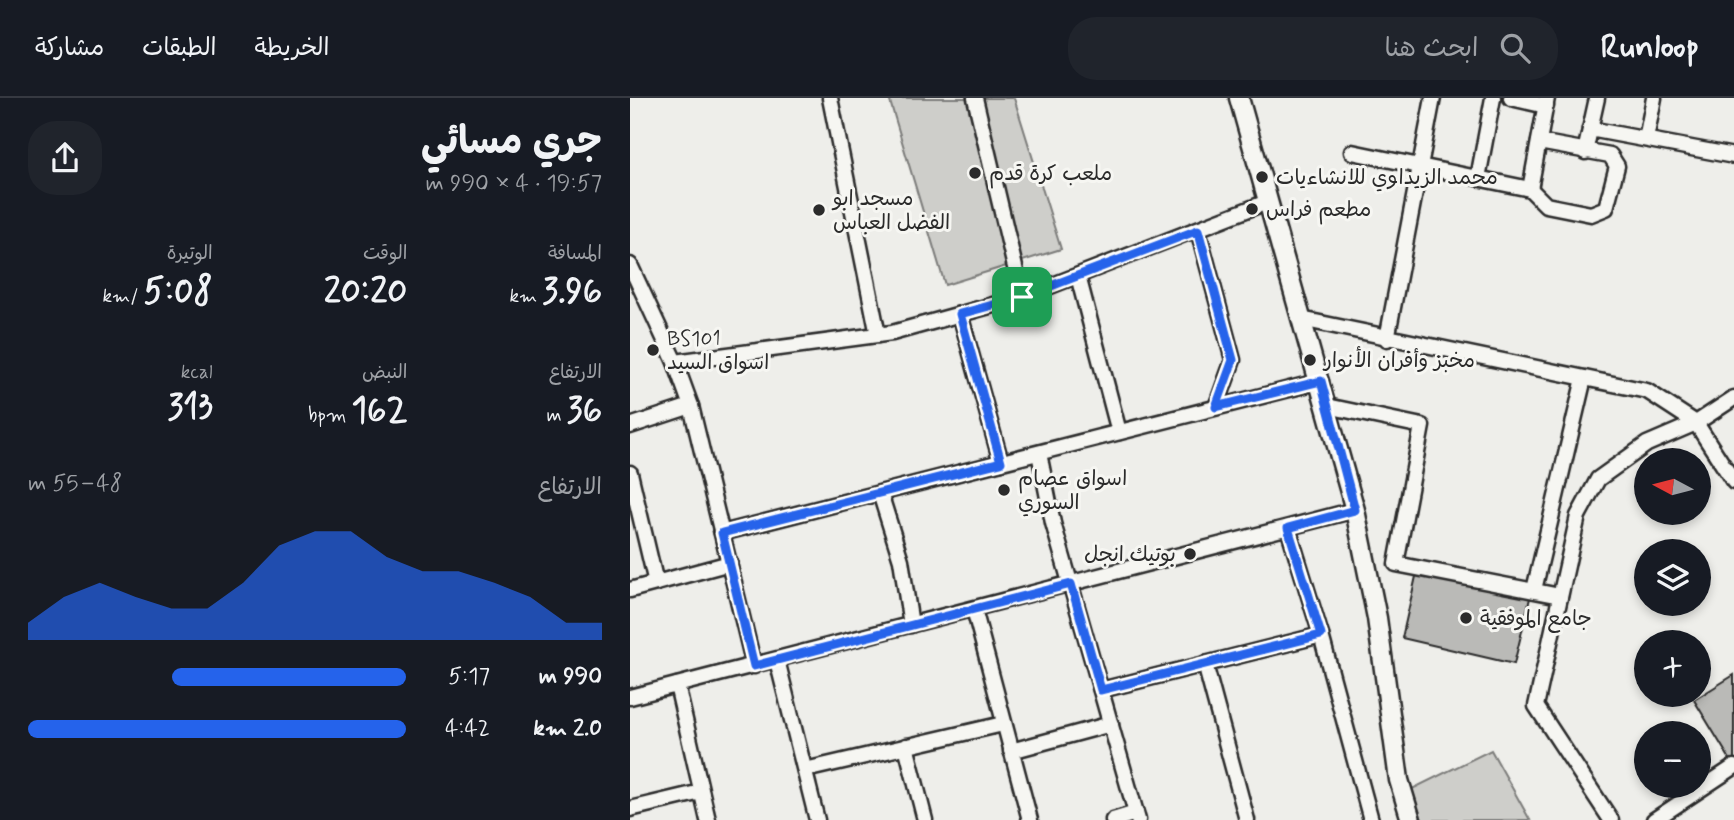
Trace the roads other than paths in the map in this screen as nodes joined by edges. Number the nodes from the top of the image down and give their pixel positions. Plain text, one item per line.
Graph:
1 (830, 98) edge
2 (975, 98) edge
3 (1239, 98) edge
4 (1433, 98) edge
5 (1493, 98) edge
6 (1511, 98) edge
7 (1597, 98) edge
8 (1654, 98) edge
9 (1547, 102) edge
10 (1590, 129) junction
11 (1646, 139) junction
12 (1539, 142) junction
13 (1352, 152) dead end
14 (1585, 152) junction
15 (1734, 156) edge
16 (1420, 166) junction
17 (1478, 178) junction
18 (1530, 189) junction
19 (1267, 202) junction
20 (1198, 230) junction
21 (630, 265) edge
22 (1078, 276) junction
23 (1022, 297) junction
24 (960, 314) junction
25 (1301, 319) junction
26 (878, 335) junction
27 (1387, 339) junction
28 (675, 362) junction
29 (1584, 378) junction
30 (1321, 381) junction
31 (1734, 398) edge
32 (691, 406) junction
33 (1326, 406) junction
34 (1216, 407) junction
35 (1696, 423) junction
36 (630, 426) edge
37 (1119, 432) junction
38 (1039, 453) junction
39 (1001, 462) junction
40 (630, 473) edge
41 (1734, 482) edge
42 (880, 493) junction
43 (1355, 510) junction
44 (1288, 528) junction
45 (722, 533) junction
46 (730, 563) junction
47 (656, 583) junction
48 (1071, 584) junction
49 (630, 590) edge
50 (1534, 590) junction
51 (1560, 596) junction
52 (974, 609) junction
53 (911, 625) junction
54 (1321, 635) junction
55 (776, 660) junction
56 (1205, 664) junction
57 (754, 666) junction
58 (677, 685) junction
59 (1101, 690) junction
60 (630, 697) edge
61 (1003, 724) junction
62 (1111, 724) junction
63 (906, 746) junction
64 (1010, 751) junction
65 (1734, 767) edge
66 (805, 771) junction
67 (701, 792) junction
68 (630, 809) edge
69 (1137, 817) edge
70 (708, 820) edge
71 (817, 820) edge
72 (925, 820) edge
73 (1030, 820) edge
74 (1113, 820) edge
75 (1247, 820) edge
76 (1371, 820) edge
77 (1411, 820) edge
78 (1611, 820) edge
79 (1654, 820) edge

1 - 26 street
2 - 23 street
3 - 19 street
4 - 16 street
5 - 17 street
6 - 9 street
7 - 10 street
8 - 11 street
9 - 12 street
10 - 11 street
10 - 14 street
11 - 15 street
12 - 14 street
12 - 18 street
13 - 16 street
14 - 18 street
16 - 17 street
16 - 27 street
17 - 18 street
19 - 20 street
19 - 25 street
20 - 22 street
20 - 34 street
21 - 28 street
22 - 23 street
22 - 37 street
23 - 24 street
24 - 26 street
24 - 39 street
25 - 27 street
25 - 30 street
26 - 28 street
27 - 29 street
28 - 32 street
29 - 35 street
29 - 50 street
30 - 33 street
30 - 34 street
31 - 35 street
32 - 36 street
32 - 45 street
33 - 43 street
33 - 50 street
34 - 37 street
35 - 41 street
35 - 51 street
37 - 38 street
38 - 39 street
38 - 48 street
39 - 42 street
40 - 47 street
42 - 45 street
42 - 53 street
43 - 44 street
43 - 77 street
44 - 48 street
44 - 54 street
45 - 46 street
46 - 47 street
46 - 57 street
47 - 49 street
48 - 52 street
48 - 59 street
50 - 51 street
51 - 78 street
52 - 53 street
52 - 61 street
53 - 55 street
54 - 56 street
54 - 76 street
55 - 57 street
55 - 66 street
56 - 59 street
56 - 75 street
57 - 58 street
58 - 60 street
58 - 67 street
59 - 62 street
61 - 63 street
61 - 64 street
62 - 64 street
62 - 69 street
63 - 66 street
63 - 72 street
64 - 73 street
65 - 79 street
66 - 71 street
67 - 68 street
67 - 70 street
69 - 74 street

